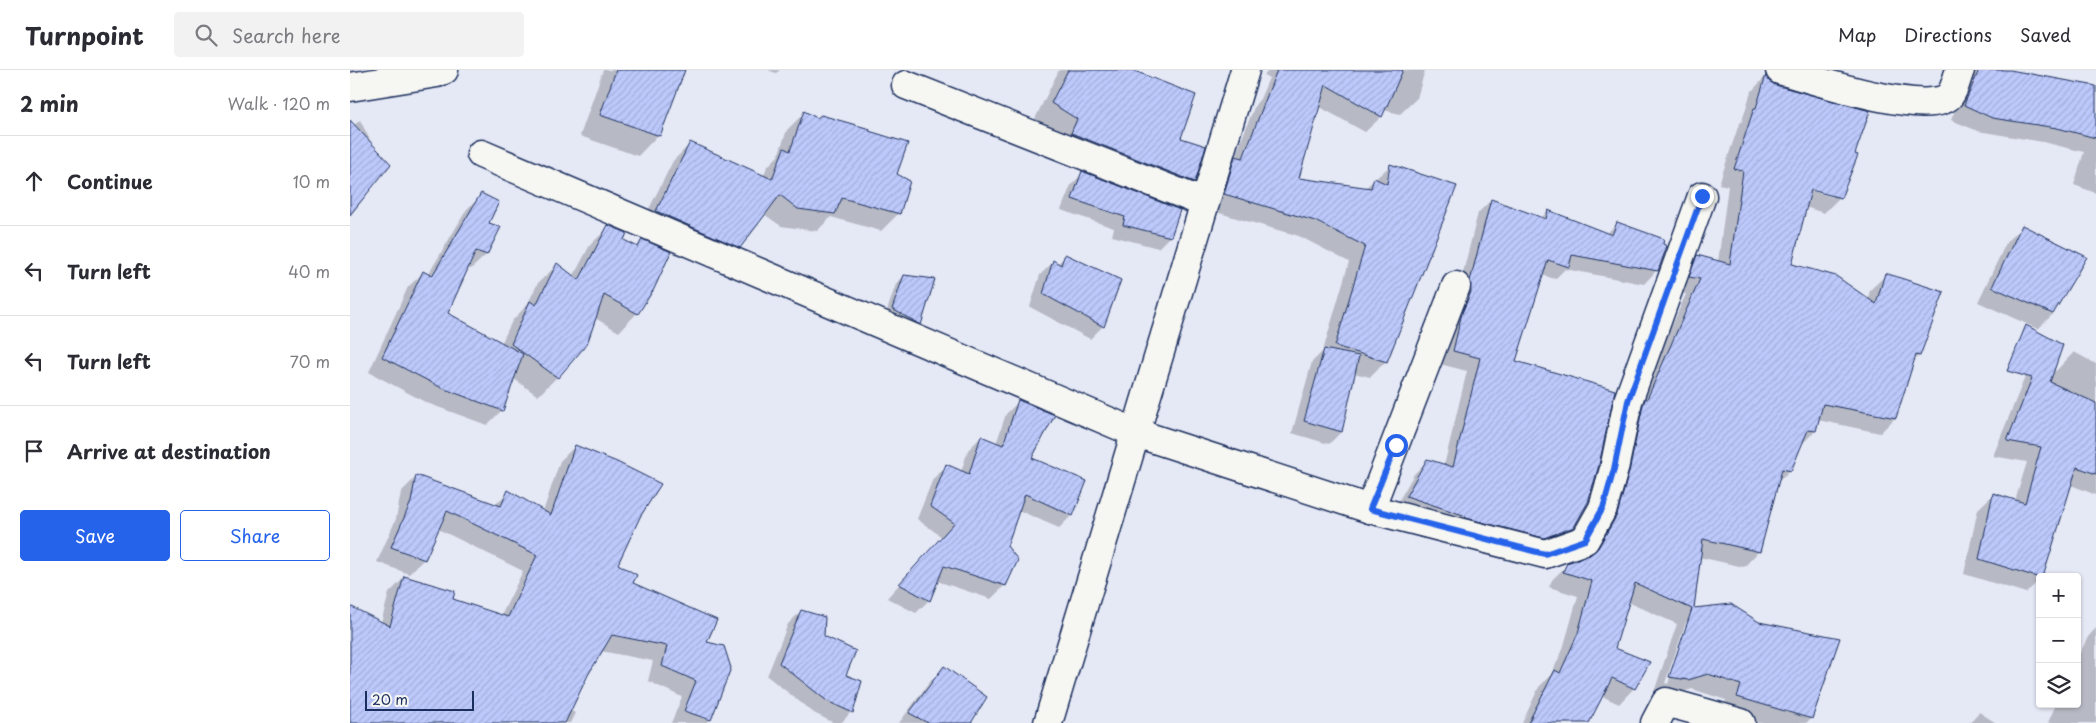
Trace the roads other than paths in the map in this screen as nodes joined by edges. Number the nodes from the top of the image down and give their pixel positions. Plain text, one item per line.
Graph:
1 (444, 70) edge
2 (1245, 70) edge
3 (1780, 70) edge
4 (1960, 70) edge
5 (906, 85) dead end
6 (350, 87) edge
7 (481, 154) dead end
8 (1702, 196) dead end
9 (1205, 203) junction
10 (1456, 286) dead end
11 (1136, 433) junction
12 (1370, 509) junction
13 (1048, 723) edge
14 (1655, 723) edge
15 (1741, 723) edge

1 - 6 street
2 - 9 street
3 - 4 street
5 - 9 street
7 - 11 street
8 - 12 street
9 - 11 street
10 - 12 street
11 - 12 street
11 - 13 street
14 - 15 street

